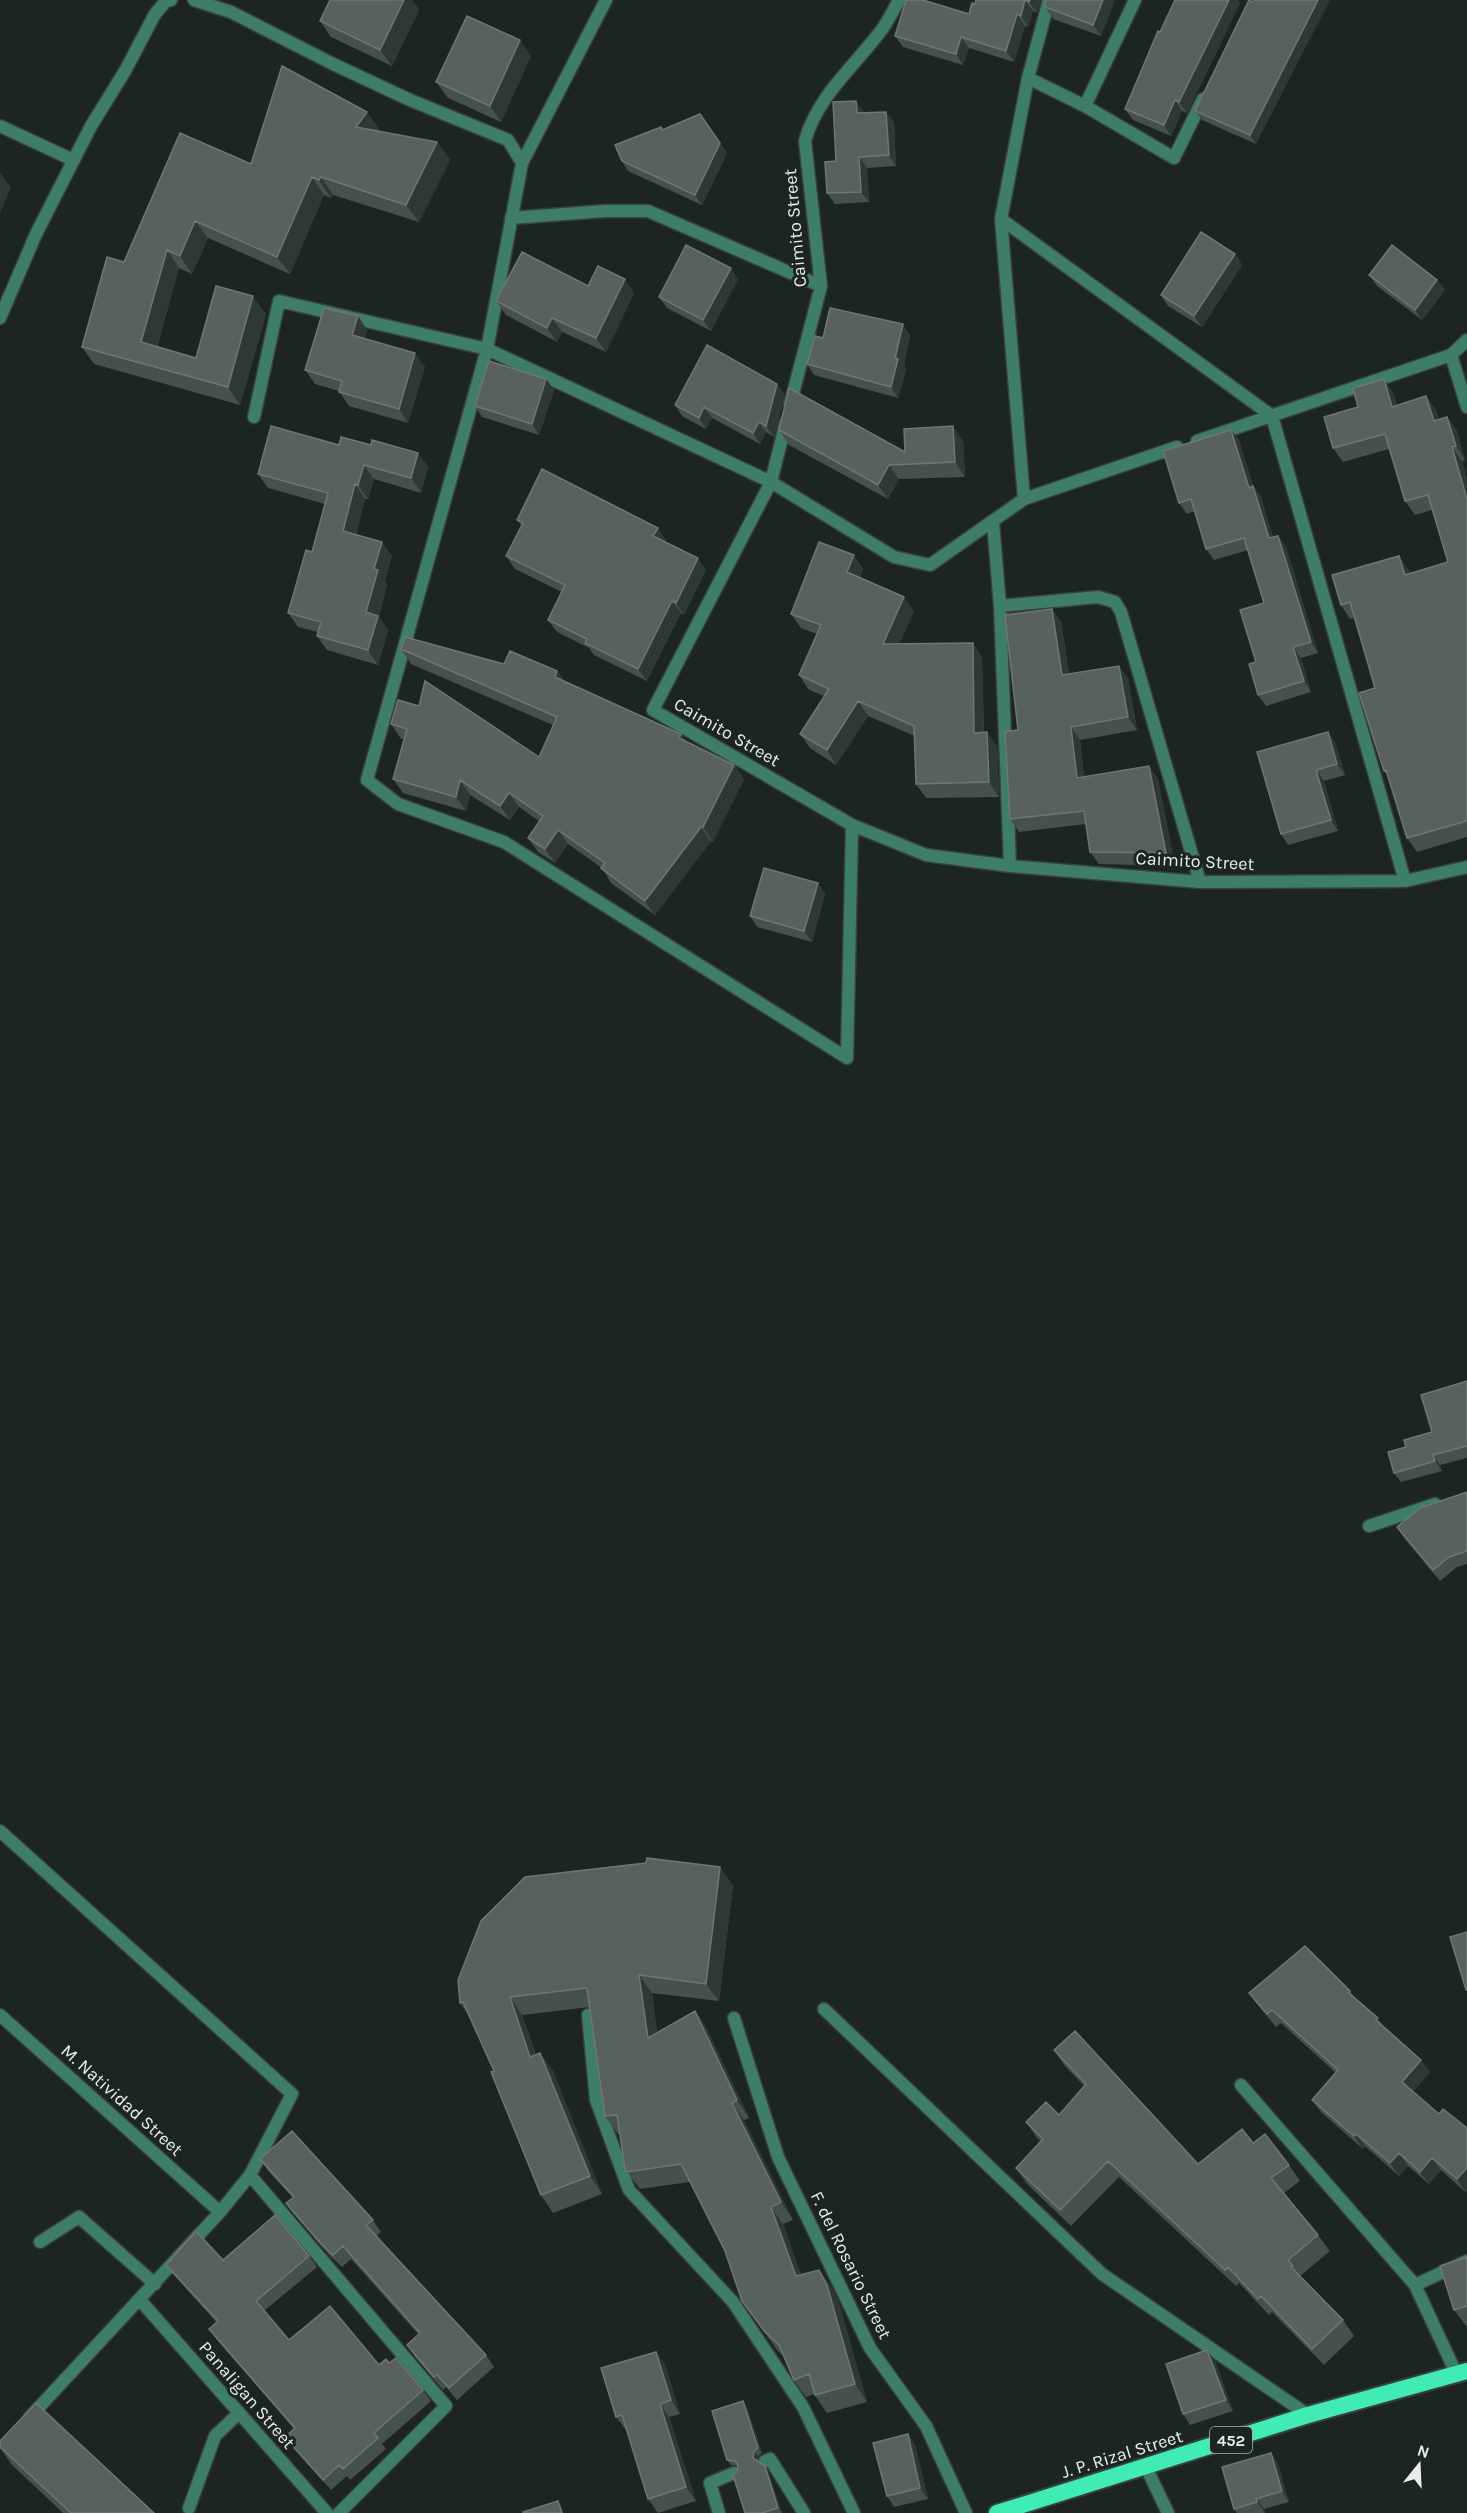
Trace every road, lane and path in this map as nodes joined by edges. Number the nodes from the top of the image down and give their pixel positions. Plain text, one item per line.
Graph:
1 (167, 0) edge
2 (195, 0) edge
3 (606, 0) edge
4 (899, 0) edge
5 (1048, 0) edge
6 (1136, 0) edge
7 (1028, 78) junction
8 (1210, 84) edge
9 (1085, 106) junction
10 (0, 126) edge
11 (73, 160) junction
12 (522, 163) junction
13 (511, 218) junction
14 (1001, 219) junction
15 (821, 286) junction
16 (0, 318) edge
17 (1467, 340) edge
18 (487, 349) junction
19 (1451, 355) junction
20 (1467, 407) edge
21 (1272, 416) junction
22 (254, 417) dead end
23 (771, 482) junction
24 (1024, 499) junction
25 (993, 522) junction
26 (1000, 606) junction
27 (852, 825) junction
28 (1010, 866) junction
29 (1467, 867) edge
30 (1405, 881) junction
31 (1200, 882) junction
32 (1445, 1500) edge
33 (1369, 1527) dead end
34 (0, 1831) edge
35 (824, 2009) dead end
36 (0, 2015) edge
37 (588, 2015) edge
38 (734, 2018) dead end
39 (1241, 2085) dead end
40 (250, 2175) junction
41 (220, 2212) junction
42 (40, 2242) dead end
43 (1467, 2261) edge
44 (155, 2284) junction
45 (1415, 2285) junction
46 (140, 2300) junction
47 (1462, 2373) edge
48 (239, 2413) junction
49 (1308, 2415) junction
50 (25, 2422) edge
51 (765, 2461) dead end
52 (1146, 2467) junction
53 (734, 2473) edge
54 (189, 2508) dead end
55 (327, 2513) edge
56 (339, 2513) edge
57 (719, 2513) edge
58 (804, 2513) edge
59 (854, 2513) edge
60 (966, 2513) edge
61 (997, 2513) edge
62 (1168, 2513) edge

1 - 11 street
2 - 12 street
3 - 12 street
4 - 15 street, Caimito Street
5 - 7 street
6 - 9 street
7 - 9 street
7 - 14 street
8 - 9 street
10 - 11 street
11 - 16 street
12 - 13 street
13 - 15 street
13 - 18 street
14 - 21 street
14 - 24 street
15 - 23 street, Caimito Street
17 - 19 street
18 - 22 street
18 - 23 street
18 - 27 street
19 - 20 street
19 - 21 street
21 - 24 street
21 - 30 street
23 - 25 street
23 - 27 street, Caimito Street
24 - 25 street
25 - 26 street
26 - 28 street
26 - 31 street
27 - 28 street, Caimito Street
28 - 31 street, Caimito Street
29 - 30 street, Caimito Street
30 - 31 street, Caimito Street
32 - 33 street
34 - 40 street
35 - 49 street
36 - 41 street, M. Natividad Street
37 - 59 street
38 - 60 street, F. del Rosario Street
39 - 45 street
40 - 41 street
40 - 56 street
41 - 44 street
42 - 44 street
43 - 45 street
44 - 46 street
45 - 47 street
46 - 48 street, Panaligan Street
46 - 50 street
47 - 49 highway, J. P. Rizal Street / 452
48 - 54 street
48 - 55 street, Panaligan Street
49 - 52 highway, J. P. Rizal Street / 452
51 - 58 street
52 - 61 highway, J. P. Rizal Street / 452
52 - 62 street
53 - 57 street

